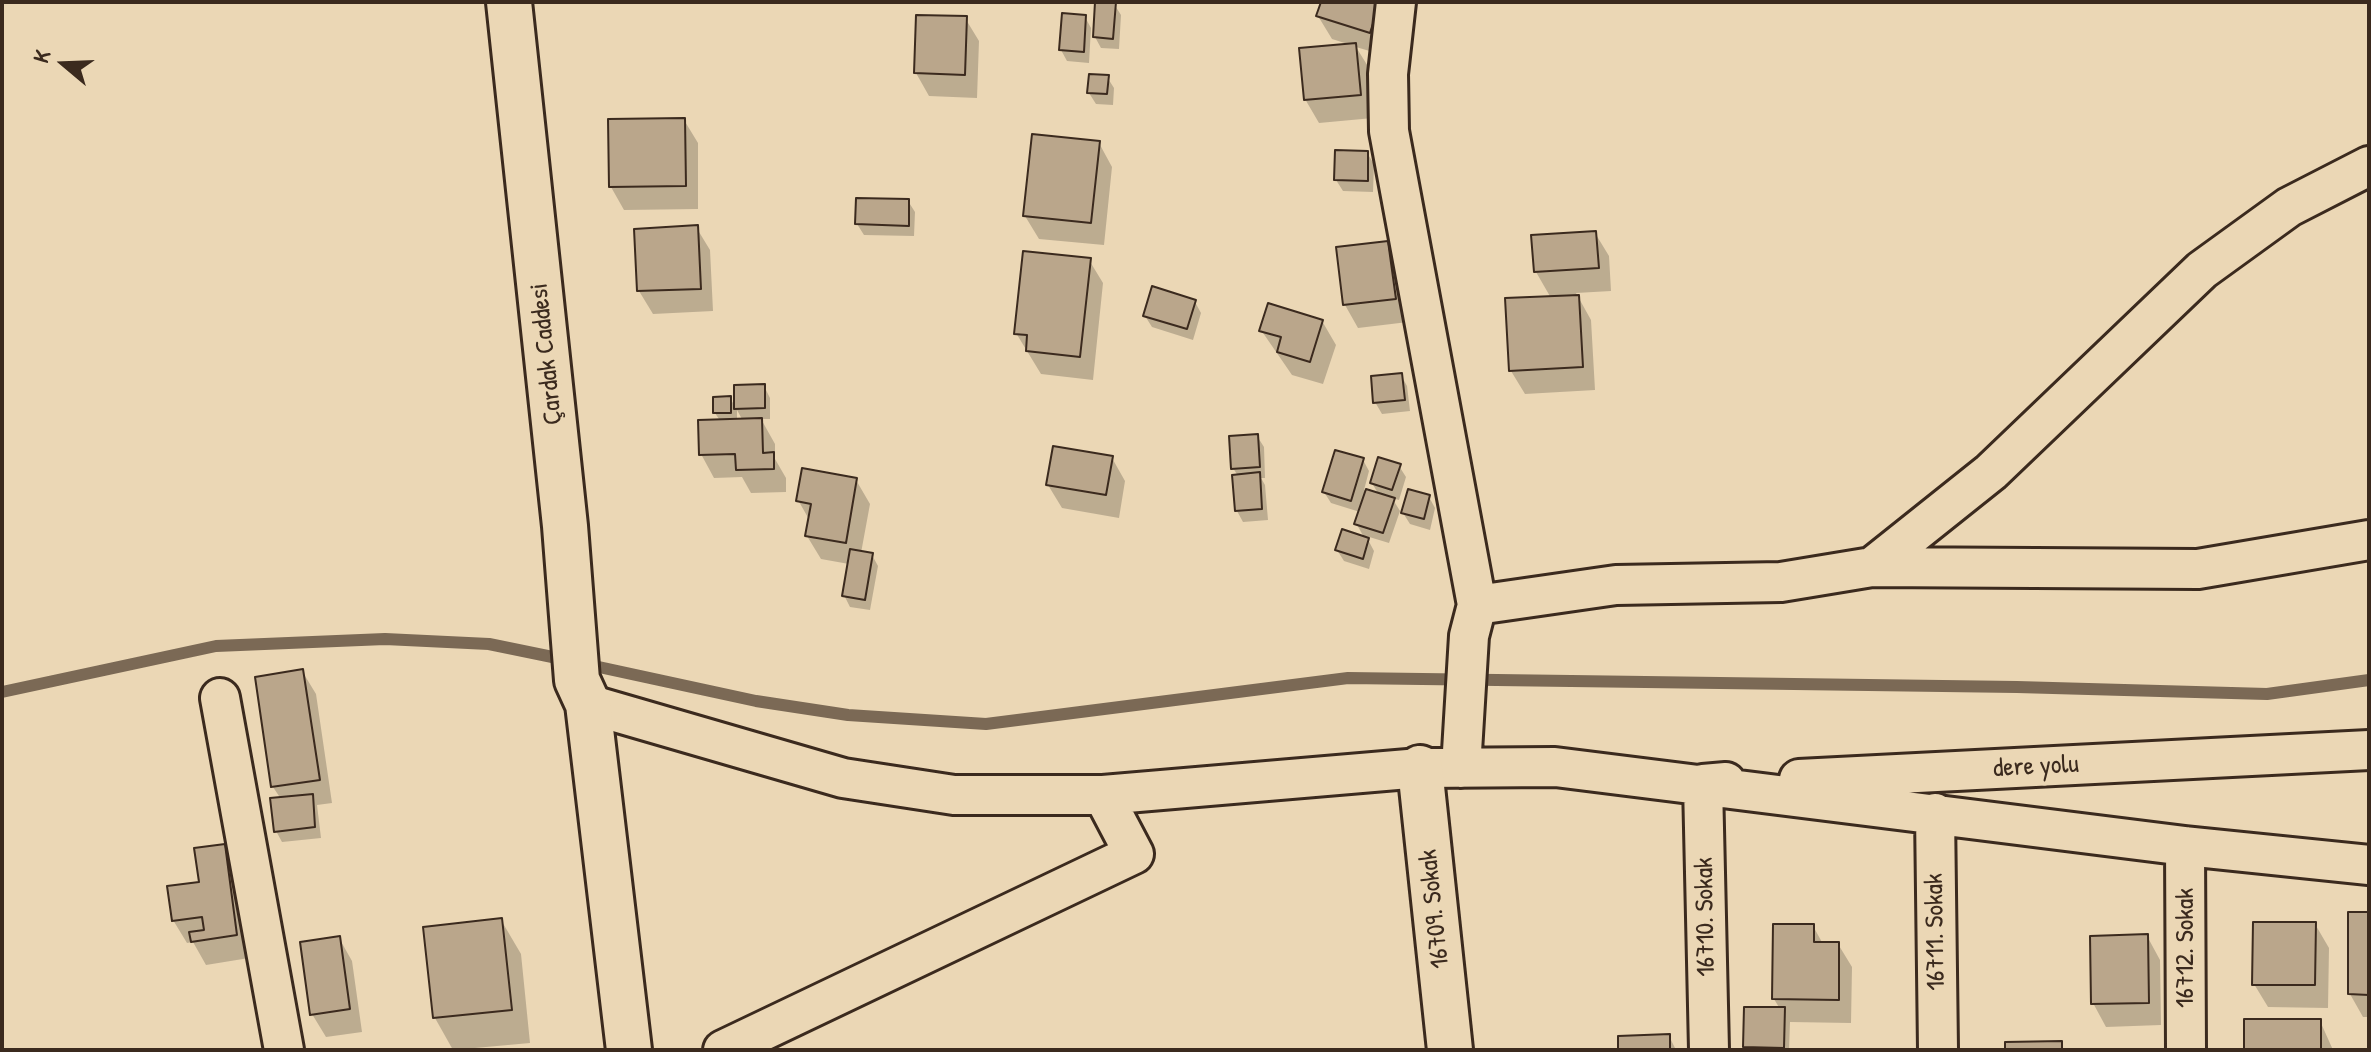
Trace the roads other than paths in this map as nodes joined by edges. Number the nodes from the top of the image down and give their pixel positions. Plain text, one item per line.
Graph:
1 (509, 2) edge
2 (1396, 2) edge
3 (2369, 166) edge
4 (2369, 540) edge
5 (1872, 567) junction
6 (1473, 620) junction
7 (583, 692) junction
8 (220, 698) dead end
9 (2369, 750) edge
10 (1441, 768) junction
11 (1703, 784) junction
12 (1103, 795) junction
13 (1935, 813) junction
14 (2185, 846) junction
15 (2369, 865) edge
16 (284, 1050) edge
17 (629, 1050) edge
18 (723, 1050) edge
19 (1450, 1050) edge
20 (1709, 1050) edge
21 (1938, 1050) edge
22 (2186, 1050) edge

1 - 7 main road, Çardak Caddesi
2 - 6 street
3 - 5 street
4 - 5 street
5 - 6 street
6 - 10 street
7 - 12 street
7 - 17 main road, Çardak Caddesi
8 - 16 street
9 - 11 street, dere yolu
10 - 11 street
10 - 12 street
10 - 19 main road, 16709. Sokak
11 - 13 street
11 - 20 street, 16710. Sokak
12 - 18 street
13 - 14 street
13 - 21 street, 16711. Sokak
14 - 15 street
14 - 22 street, 16712. Sokak

